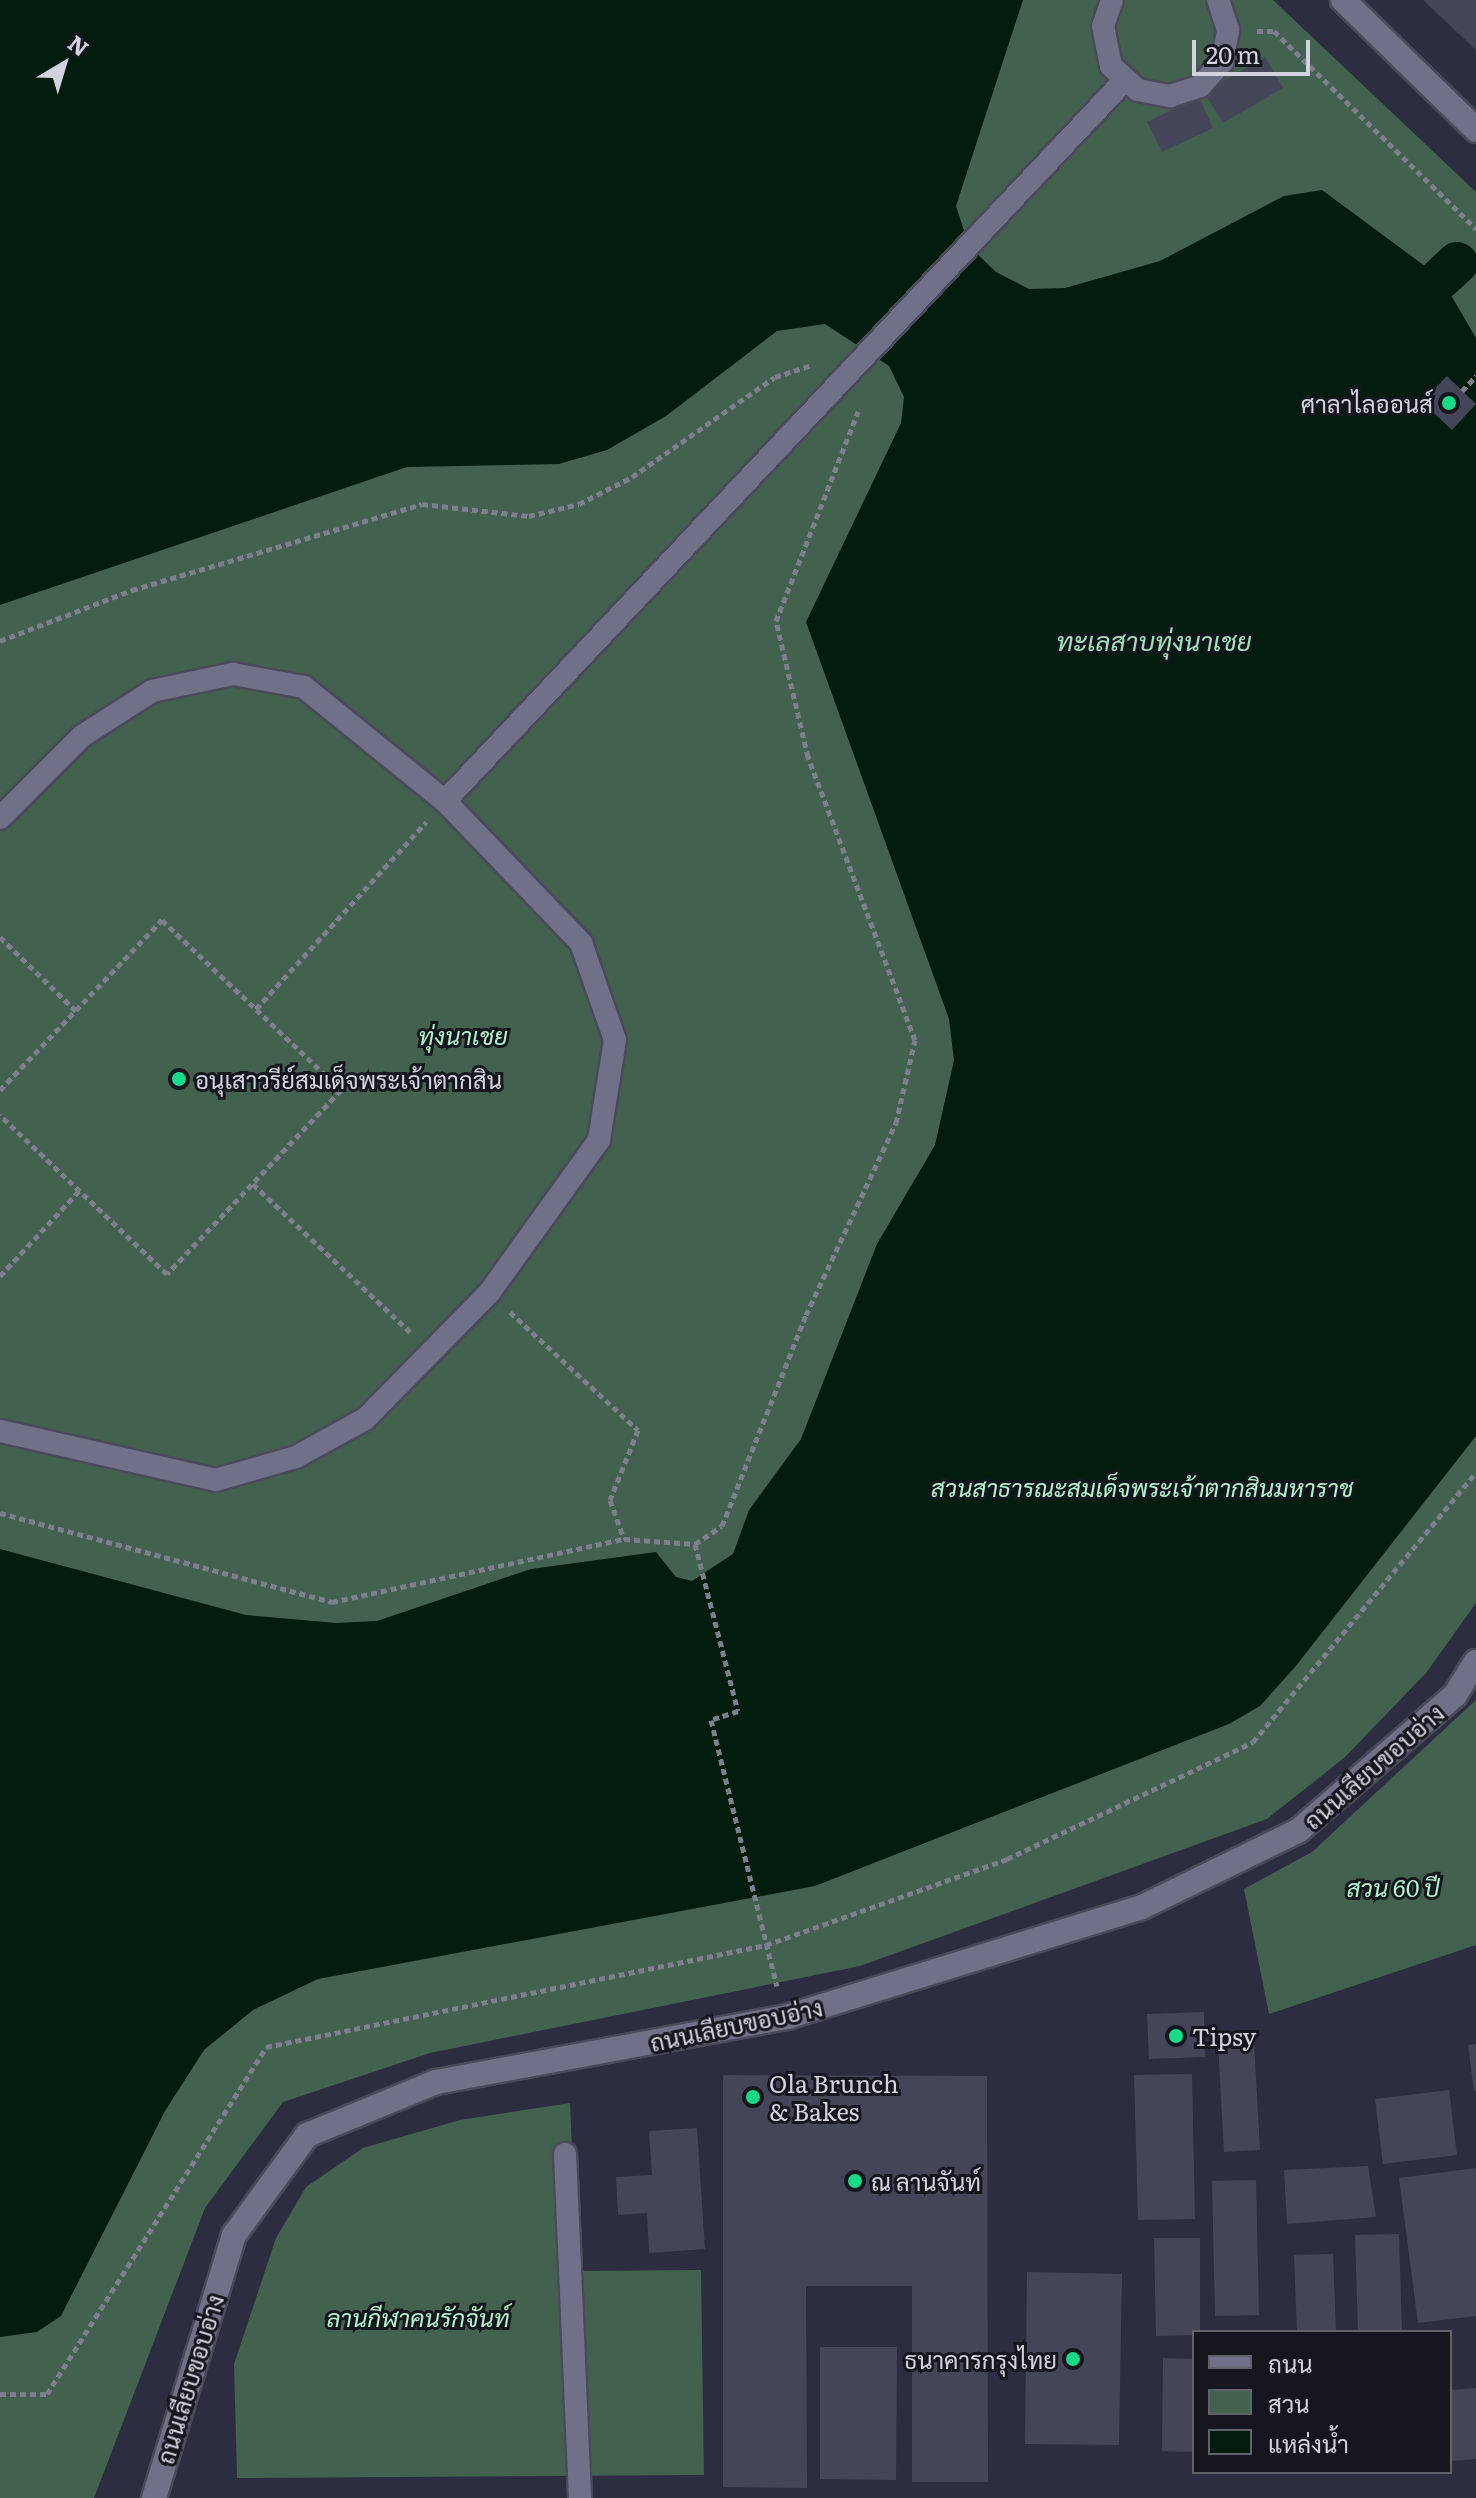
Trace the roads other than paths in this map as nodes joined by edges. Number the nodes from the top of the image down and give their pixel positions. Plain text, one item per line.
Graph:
1 (1112, 0) edge
2 (1218, 0) edge
3 (1343, 0) edge
4 (1124, 81) junction
5 (1476, 130) edge
6 (445, 801) junction
7 (0, 818) edge
8 (0, 1431) edge
9 (1476, 1662) edge
10 (565, 2154) dead end
11 (154, 2498) edge
12 (580, 2498) edge

1 - 4 lane
2 - 4 lane
3 - 5 street
4 - 6 lane
6 - 7 lane
6 - 8 lane
9 - 11 street, ถนนเลียบขอบอ่าง
10 - 12 lane

